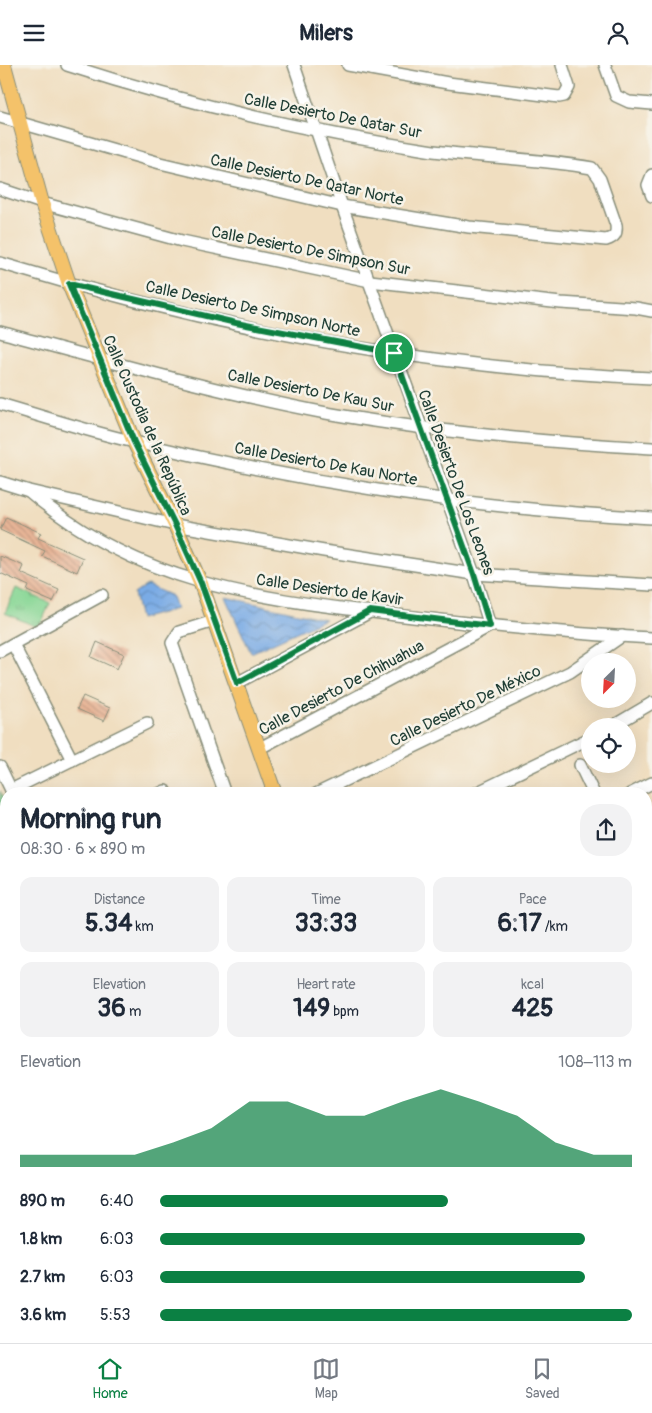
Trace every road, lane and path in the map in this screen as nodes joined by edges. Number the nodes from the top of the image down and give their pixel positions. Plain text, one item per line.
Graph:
1 (4, 65) edge
2 (67, 65) edge
3 (294, 65) edge
4 (348, 65) edge
5 (562, 65) edge
6 (605, 65) edge
7 (652, 104) edge
8 (0, 117) edge
9 (19, 122) junction
10 (315, 129) junction
11 (652, 175) edge
12 (0, 189) edge
13 (652, 196) edge
14 (42, 203) junction
15 (342, 206) junction
16 (613, 238) joint
17 (0, 263) edge
18 (370, 281) junction
19 (69, 284) junction
20 (652, 311) edge
21 (0, 332) edge
22 (394, 353) junction
23 (98, 359) junction
24 (652, 378) edge
25 (0, 404) edge
26 (420, 427) junction
27 (134, 442) junction
28 (652, 448) edge
29 (0, 483) edge
30 (28, 491) junction
31 (448, 501) junction
32 (652, 518) edge
33 (175, 525) junction
34 (474, 574) junction
35 (201, 583) junction
36 (652, 585) edge
37 (102, 595) dead end
38 (370, 611) junction
39 (214, 621) junction
40 (490, 626) junction
41 (622, 636) junction
42 (652, 638) edge
43 (12, 644) junction
44 (0, 651) edge
45 (237, 683) junction
46 (652, 703) edge
47 (627, 718) edge
48 (147, 723) dead end
49 (581, 742) edge
50 (260, 748) junction
51 (72, 760) junction
52 (580, 765) dead end
53 (0, 767) edge
54 (10, 787) edge
55 (21, 787) edge
56 (223, 787) edge
57 (274, 787) edge
58 (331, 787) edge
59 (488, 787) edge
60 (591, 787) edge

1 - 9 main road, Calle Custodia de la República
2 - 10 street, Calle Desierto De Qatar Sur
3 - 10 street, Calle Desierto De Los Leones
4 - 5 street
6 - 7 street
8 - 9 street, Calle Desierto De Qatar Norte
9 - 14 main road, Calle Custodia de la República
9 - 15 street, Calle Desierto De Qatar Norte
10 - 15 street, Calle Desierto De Los Leones
10 - 16 street, Calle Desierto De Qatar Sur
11 - 13 street
12 - 14 street, Calle Desierto De Simpson Sur
14 - 18 street, Calle Desierto De Simpson Sur
14 - 19 main road, Calle Custodia de la República
15 - 16 street, Calle Desierto De Qatar Norte
15 - 18 street, Calle Desierto De Los Leones
17 - 19 street, Calle Desierto De Simpson Norte
18 - 20 street, Calle Desierto De Simpson Sur
18 - 22 street, Calle Desierto De Los Leones
19 - 22 street, Calle Desierto De Simpson Norte
19 - 23 main road, Calle Custodia de la República
21 - 23 street, Calle Desierto De Kau Sur
22 - 24 street, Calle Desierto De Simpson Norte
22 - 26 street, Calle Desierto De Los Leones
23 - 26 street, Calle Desierto De Kau Sur
23 - 27 main road, Calle Custodia de la República
25 - 27 street, Calle Desierto De Kau Norte
26 - 28 street, Calle Desierto De Kau Sur
26 - 31 street, Calle Desierto De Los Leones
27 - 31 street, Calle Desierto De Kau Norte
27 - 33 main road, Calle Custodia de la República
29 - 30 street, Calle Desierto de Kavir
30 - 33 street, Calle Desierto de Kavir
30 - 35 street, Calle Desierto de Kavir
31 - 32 street, Calle Desierto De Kau Norte
31 - 34 street, Calle Desierto De Los Leones
33 - 34 street, Calle Desierto de Kavir
33 - 35 main road, Calle Custodia de la República
34 - 36 street, Calle Desierto de Kavir
34 - 40 street, Calle Desierto De Los Leones
35 - 38 street, Calle Desierto de Kavir
35 - 39 main road, Calle Custodia de la República
37 - 43 street
38 - 40 street, Calle Desierto de Kavir
38 - 45 street
39 - 45 main road, Calle Custodia de la República
39 - 56 street
40 - 41 street, Calle Desierto de Kavir
40 - 50 street, Calle Desierto De Chihuahua
41 - 42 street, Calle Desierto de Kavir
41 - 58 street, Calle Desierto De México
43 - 44 street
43 - 51 street
45 - 50 main road, Calle Custodia de la República
46 - 47 street
48 - 51 street
49 - 59 street
50 - 57 main road, Calle Custodia de la República
51 - 55 street
52 - 60 street
53 - 54 street

